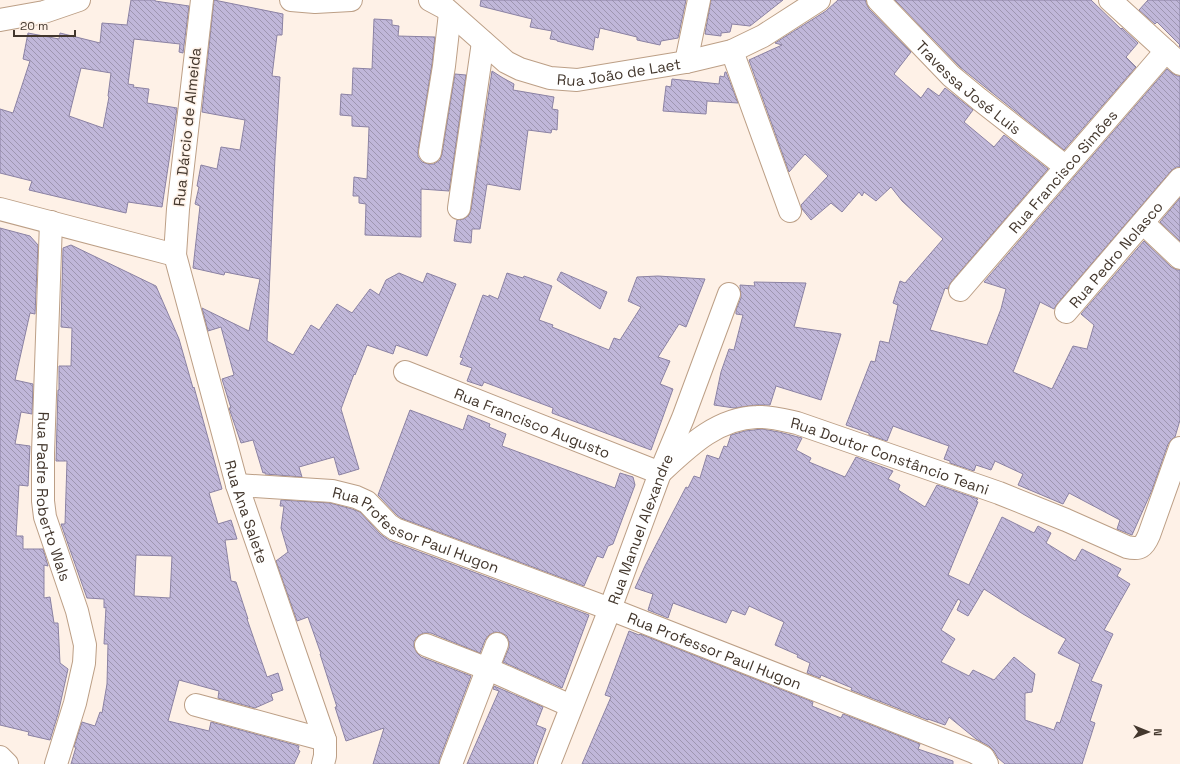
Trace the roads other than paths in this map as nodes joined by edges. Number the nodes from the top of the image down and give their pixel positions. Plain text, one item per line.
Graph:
1 (79, 0) edge
2 (202, 0) edge
3 (291, 0) edge
4 (352, 0) edge
5 (430, 0) edge
6 (699, 0) edge
7 (818, 0) edge
8 (878, 0) edge
9 (1123, 4) edge
10 (450, 13) junction
11 (0, 20) edge
12 (483, 42) junction
13 (732, 51) junction
14 (1173, 58) edge
15 (686, 62) junction
16 (430, 152) dead end
17 (1066, 168) junction
18 (1180, 179) edge
19 (459, 208) dead end
20 (0, 209) edge
21 (790, 211) dead end
22 (51, 222) junction
23 (1142, 223) junction
24 (175, 255) junction
25 (1180, 258) edge
26 (960, 290) dead end
27 (729, 294) dead end
28 (1066, 312) dead end
29 (405, 372) dead end
30 (1180, 448) edge
31 (660, 473) junction
32 (237, 485) junction
33 (610, 609) junction
34 (497, 644) dead end
35 (426, 645) dead end
36 (488, 669) junction
37 (196, 705) dead end
38 (571, 706) junction
39 (326, 740) junction
40 (0, 757) edge
41 (7, 764) edge
42 (56, 764) edge
43 (323, 764) edge
44 (451, 764) edge
45 (549, 764) edge
46 (987, 764) edge

1 - 11 street
2 - 24 street, Rua Dárcio de Almeida
3 - 4 street
5 - 10 street, Rua João de Laet
6 - 15 street
7 - 13 street, Rua João de Laet
8 - 17 street, Travessa José Luis
9 - 14 street
10 - 12 street, Rua João de Laet
10 - 16 street
12 - 15 street, Rua João de Laet
12 - 19 street
13 - 15 street, Rua João de Laet
13 - 21 street
14 - 17 street, Rua Francisco Simões
17 - 26 street, Rua Francisco Simões
18 - 23 street, Rua Pedro Nolasco
20 - 22 street
22 - 24 street
22 - 42 street, Rua Padre Roberto Wals
23 - 25 street
23 - 28 street, Rua Pedro Nolasco
24 - 32 street, Rua Ana Salete
27 - 31 street, Rua Manuel Alexandre
29 - 31 street, Rua Francisco Augusto
30 - 31 street, Rua Doutor Constâncio Teani
31 - 33 street, Rua Manuel Alexandre
32 - 33 street, Rua Professor Paul Hugon
32 - 39 street, Rua Ana Salete
33 - 38 street, Rua Manuel Alexandre
33 - 46 street, Rua Professor Paul Hugon
34 - 36 street
35 - 36 street
36 - 38 street
36 - 44 street
37 - 39 street
38 - 45 street, Rua Manuel Alexandre
39 - 43 street, Rua Ana Salete
40 - 41 street

